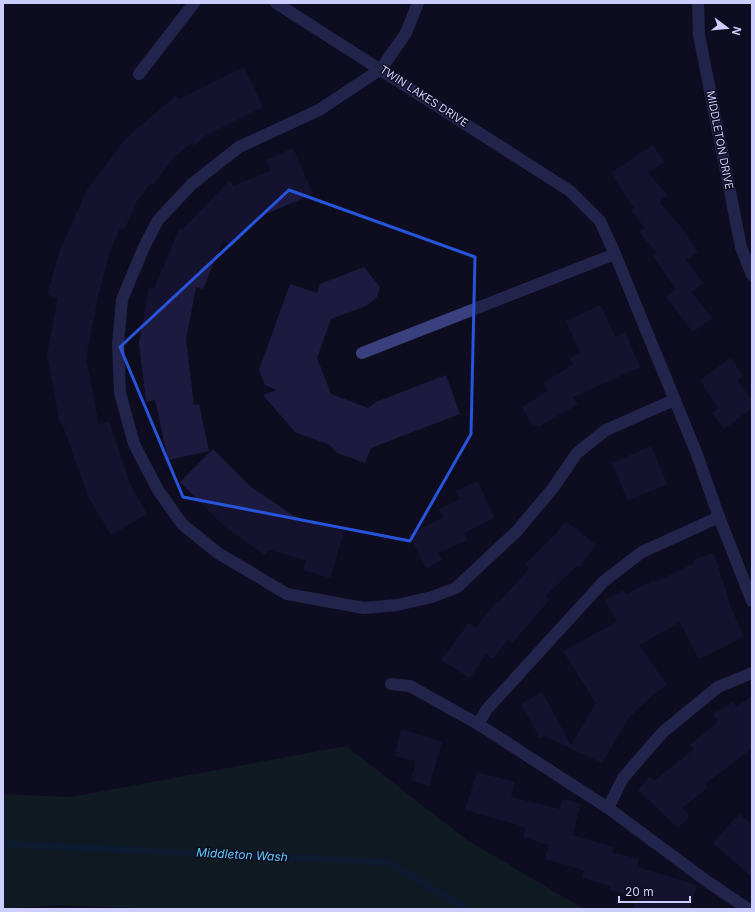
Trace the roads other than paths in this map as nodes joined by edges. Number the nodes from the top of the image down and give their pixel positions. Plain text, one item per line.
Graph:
1 (194, 3) edge
2 (276, 3) edge
3 (418, 3) edge
4 (698, 3) edge
5 (381, 69) junction
6 (139, 74) dead end
7 (615, 254) junction
8 (752, 275) edge
9 (362, 353) dead end
10 (674, 400) junction
11 (719, 517) junction
12 (752, 601) edge
13 (752, 673) edge
14 (391, 684) dead end
15 (478, 724) junction
16 (608, 808) junction
17 (748, 909) edge

1 - 6 street
2 - 5 street, TWIN LAKES DRIVE
3 - 5 street
4 - 8 street, MIDDLETON DRIVE
5 - 7 street, TWIN LAKES DRIVE
5 - 10 street
7 - 9 street
7 - 10 street, TWIN LAKES DRIVE
10 - 11 street, TWIN LAKES DRIVE
11 - 12 street, TWIN LAKES DRIVE
11 - 15 street
13 - 16 street
14 - 15 street
15 - 16 street
16 - 17 street

